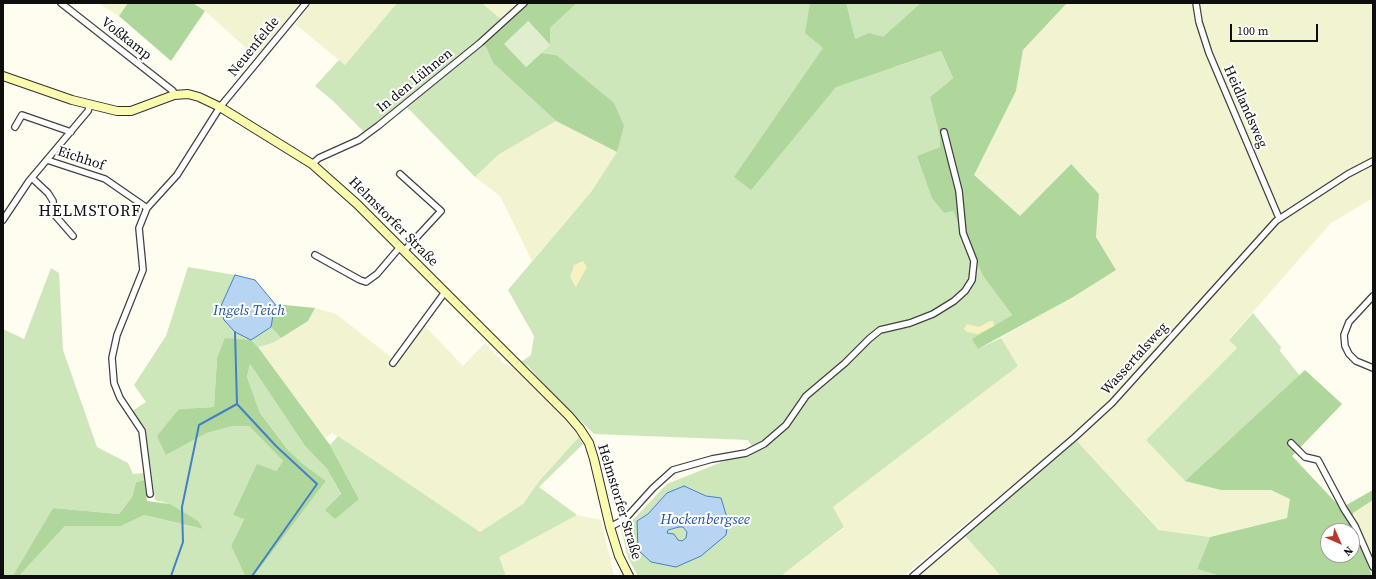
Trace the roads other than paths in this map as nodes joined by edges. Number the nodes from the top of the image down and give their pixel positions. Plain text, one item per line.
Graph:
1 (61, 3) edge
2 (306, 3) edge
3 (524, 3) edge
4 (1196, 3) edge
5 (3, 76) edge
6 (174, 95) junction
7 (90, 105) junction
8 (220, 107) junction
9 (15, 127) dead end
10 (71, 132) junction
11 (944, 132) dead end
12 (47, 160) junction
13 (1373, 160) edge
14 (312, 164) junction
15 (400, 174) dead end
16 (32, 178) junction
17 (147, 208) junction
18 (1279, 218) junction
19 (3, 220) edge
20 (73, 236) dead end
21 (402, 249) junction
22 (315, 255) dead end
23 (445, 292) junction
24 (1373, 296) edge
25 (393, 363) dead end
26 (1373, 368) edge
27 (1291, 443) dead end
28 (150, 494) dead end
29 (610, 527) junction
30 (1373, 567) edge
31 (629, 576) edge
32 (913, 576) edge

1 - 6 street, Voßkamp
2 - 8 street, Neuenfelde
3 - 14 street, In den Lühnen
4 - 18 street, Heidlandsweg
5 - 7 main road, Helmstorfer Straße
6 - 7 main road, Helmstorfer Straße
6 - 8 main road, Helmstorfer Straße
7 - 10 street
8 - 14 main road, Helmstorfer Straße
8 - 17 street, Neuenfelde
9 - 10 street
10 - 12 street
11 - 29 street
12 - 16 street
12 - 17 street, Eichhof
13 - 18 street, Wassertalsweg
14 - 21 main road, Helmstorfer Straße
15 - 21 street
16 - 19 street
16 - 20 street
17 - 28 street
18 - 32 street, Wassertalsweg
21 - 22 street
21 - 23 main road, Helmstorfer Straße
23 - 25 street
23 - 29 main road, Helmstorfer Straße
24 - 26 street
27 - 30 street
29 - 31 main road, Helmstorfer Straße

